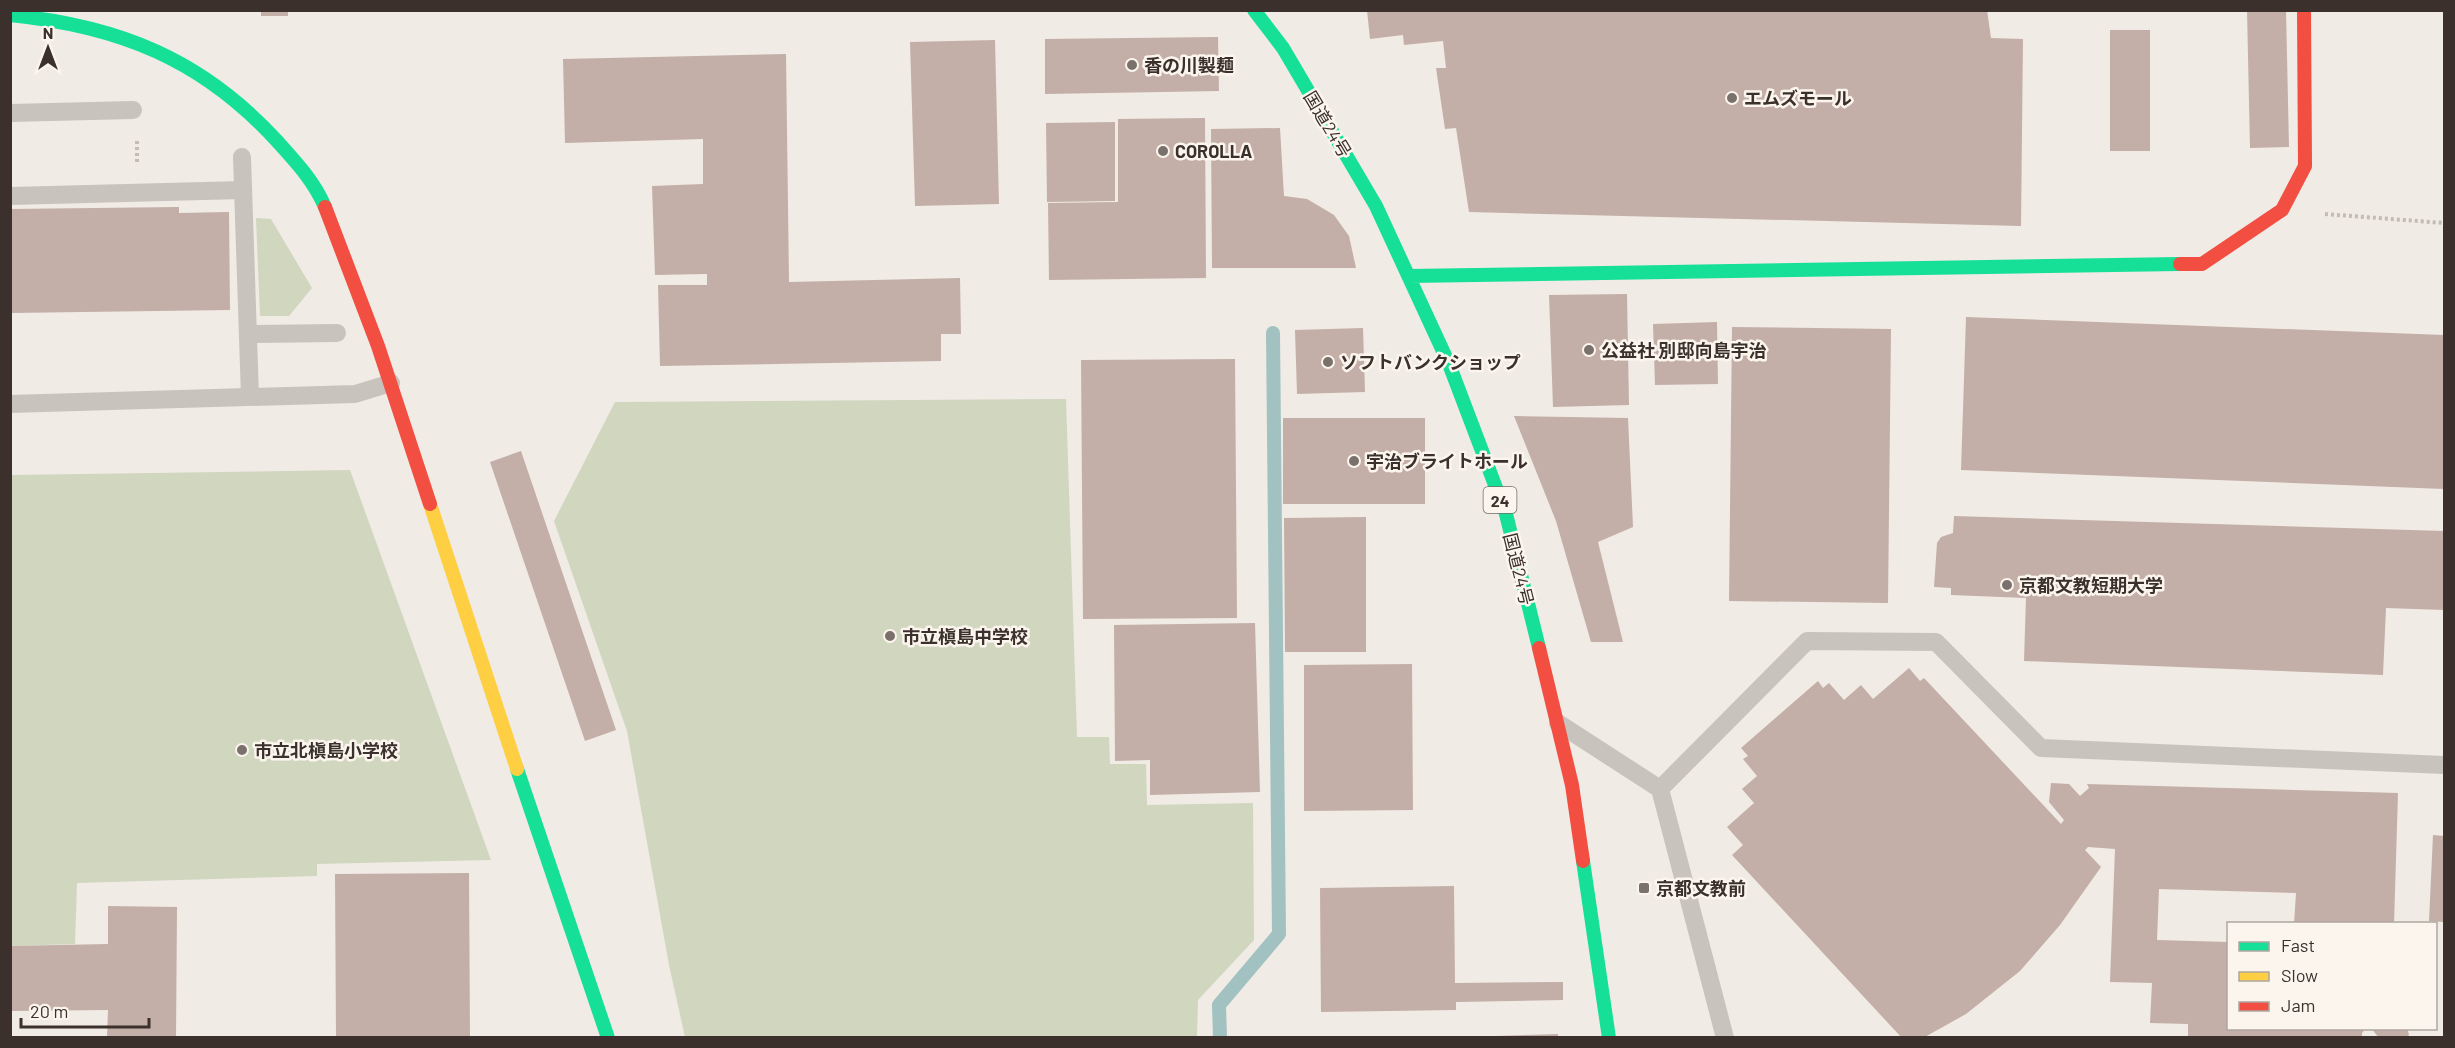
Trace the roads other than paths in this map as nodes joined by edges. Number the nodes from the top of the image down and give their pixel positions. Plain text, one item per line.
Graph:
1 (1254, 10) edge
2 (2304, 10) edge
3 (10, 15) edge
4 (133, 110) road end
5 (10, 113) edge
6 (242, 157) dead end
7 (243, 190) junction
8 (10, 196) edge
9 (1409, 276) junction
10 (337, 333) dead end
11 (248, 334) junction
12 (391, 383) junction
13 (250, 397) junction
14 (10, 405) edge
15 (1557, 723) junction
16 (2445, 765) edge
17 (1660, 789) junction
18 (608, 1038) edge
19 (1608, 1038) edge
20 (1725, 1038) edge

1 - 9 main road, 国道24号 / 24
2 - 9 main road
3 - 12 main road
4 - 5 lane
6 - 7 lane
7 - 8 lane
7 - 11 lane
9 - 15 main road, 国道24号 / 24
10 - 11 lane
11 - 13 lane
12 - 13 lane
12 - 18 main road
13 - 14 lane
15 - 17 lane
15 - 19 main road, 国道24号 / 24
16 - 17 lane
17 - 20 lane

